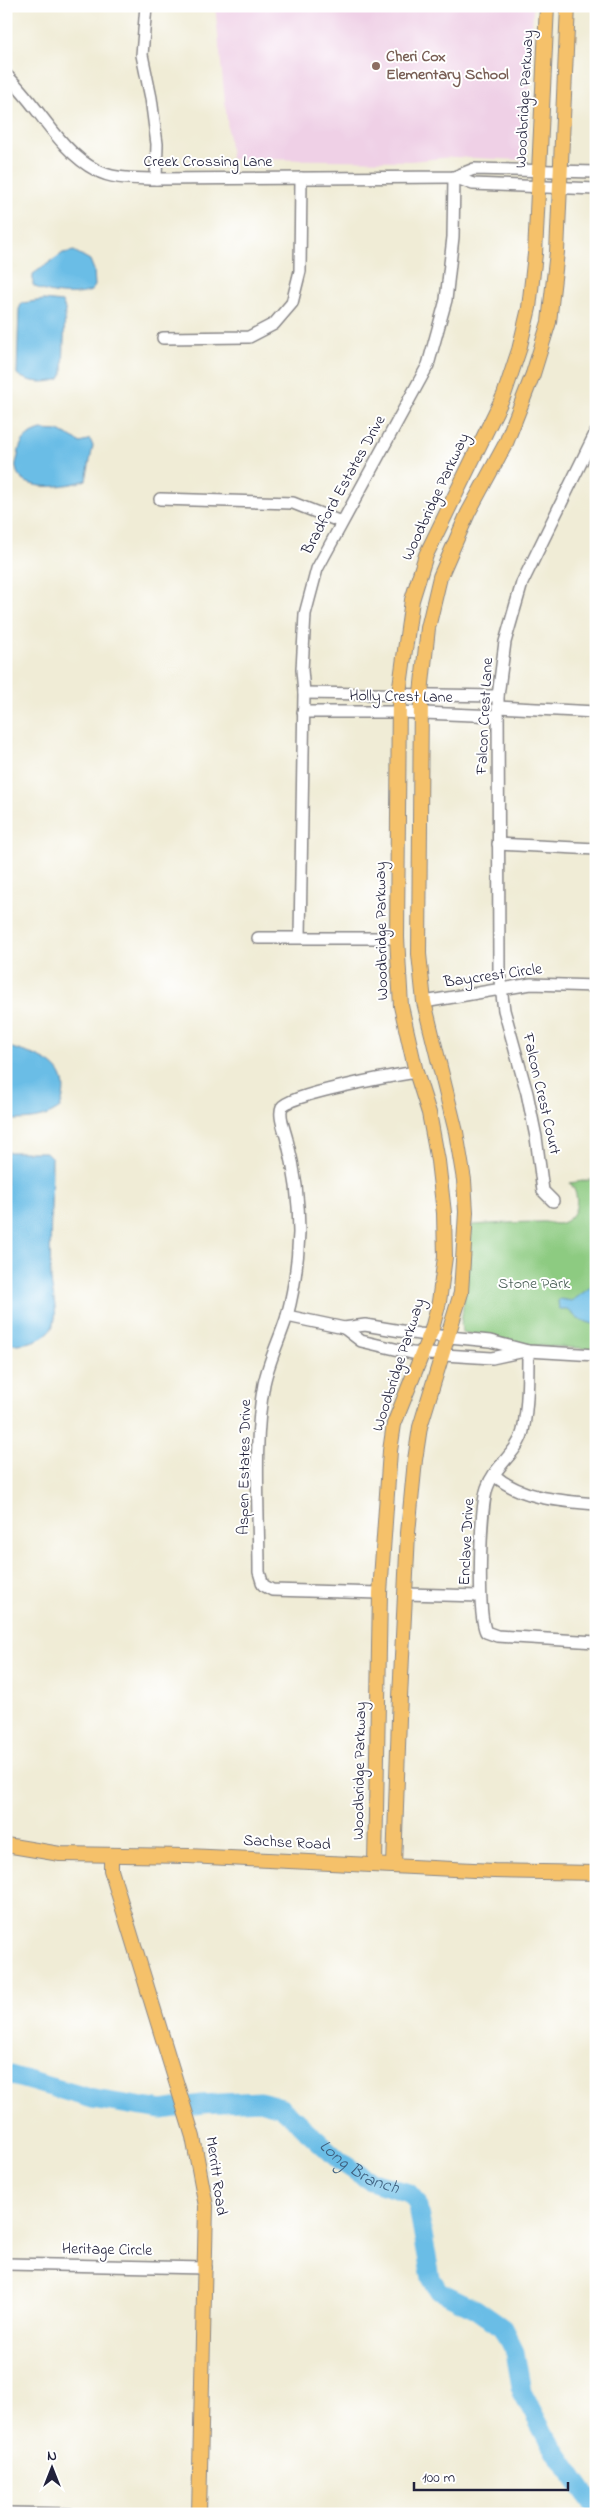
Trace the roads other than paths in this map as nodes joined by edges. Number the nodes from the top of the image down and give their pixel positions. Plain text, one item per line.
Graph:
1 (146, 6) edge
2 (547, 6) edge
3 (568, 6) edge
4 (6, 75) edge
5 (539, 170) junction
6 (559, 171) junction
7 (596, 172) edge
8 (454, 176) junction
9 (301, 178) junction
10 (156, 179) junction
11 (538, 188) junction
12 (558, 188) junction
13 (596, 189) edge
14 (163, 338) dead end
15 (596, 432) edge
16 (591, 455) edge
17 (160, 499) dead end
18 (341, 522) junction
19 (304, 693) junction
20 (399, 693) junction
21 (421, 693) junction
22 (498, 707) junction
23 (303, 712) junction
24 (398, 712) junction
25 (596, 712) edge
26 (421, 714) junction
27 (498, 844) junction
28 (596, 849) edge
29 (300, 937) junction
30 (258, 938) dead end
31 (398, 938) junction
32 (596, 986) edge
33 (502, 990) junction
34 (424, 1002) junction
35 (416, 1072) junction
36 (553, 1201) dead end
37 (287, 1316) junction
38 (344, 1328) junction
39 (430, 1336) junction
40 (449, 1337) junction
41 (528, 1351) junction
42 (423, 1354) junction
43 (443, 1355) junction
44 (596, 1355) edge
45 (494, 1475) junction
46 (596, 1504) edge
47 (380, 1593) junction
48 (406, 1594) junction
49 (480, 1596) junction
50 (596, 1642) edge
51 (6, 1845) edge
52 (111, 1856) junction
53 (375, 1865) junction
54 (394, 1866) junction
55 (596, 1874) edge
56 (6, 2264) edge
57 (206, 2268) junction
58 (6, 2513) edge
59 (70, 2514) edge
60 (199, 2514) edge

1 - 10 street
2 - 5 main road, Woodbridge Parkway
3 - 6 main road
4 - 10 street, Creek Crossing Lane
5 - 6 street, Creek Crossing Lane
5 - 8 street, Creek Crossing Lane
5 - 11 main road, Woodbridge Parkway
6 - 7 street, Creek Crossing Lane
6 - 12 main road
8 - 9 street, Creek Crossing Lane
8 - 11 street, Creek Crossing Lane
8 - 18 street, Bradford Estates Drive
9 - 10 street, Creek Crossing Lane
9 - 14 street
11 - 12 street, Creek Crossing Lane
11 - 20 main road, Woodbridge Parkway
12 - 13 street, Creek Crossing Lane
12 - 21 main road
15 - 16 street, Falcon Crest Lane
16 - 22 street, Falcon Crest Lane
17 - 18 street
18 - 19 street, Bradford Estates Drive
19 - 20 street, Holly Crest Lane
19 - 23 street, Bradford Estates Drive
20 - 21 street, Holly Crest Lane
20 - 24 main road, Woodbridge Parkway
21 - 22 street, Holly Crest Lane
21 - 26 main road
22 - 25 street, Holly Crest Lane
22 - 26 street, Holly Crest Lane
22 - 27 street, Falcon Crest Lane
23 - 24 street, Holly Crest Lane
23 - 29 street, Bradford Estates Drive
24 - 26 street, Holly Crest Lane
24 - 31 main road, Woodbridge Parkway
26 - 34 main road
27 - 28 street
27 - 33 street, Falcon Crest Lane
29 - 30 street
29 - 31 street
31 - 35 main road, Woodbridge Parkway
32 - 33 street, Baycrest Circle
33 - 34 street, Baycrest Circle
33 - 36 street, Falcon Crest Court
34 - 40 main road
35 - 37 street, Aspen Estates Drive
35 - 39 main road, Woodbridge Parkway
37 - 38 street
37 - 47 street, Aspen Estates Drive
38 - 39 street
38 - 42 street
39 - 40 street
39 - 42 main road, Woodbridge Parkway
40 - 41 street
40 - 43 main road
41 - 43 street
41 - 44 street
41 - 45 street, Enclave Drive
42 - 43 street
42 - 47 main road, Woodbridge Parkway
43 - 48 main road
45 - 46 street
45 - 49 street, Enclave Drive
47 - 53 main road, Woodbridge Parkway
48 - 49 street
48 - 54 main road
49 - 50 street, Enclave Drive
51 - 52 main road, Sachse Road
52 - 53 main road, Sachse Road
52 - 57 main road, Merritt Road
53 - 54 main road, Sachse Road
54 - 55 main road, Sachse Road
56 - 57 street, Heritage Circle
57 - 60 main road, Merritt Road
58 - 59 street

